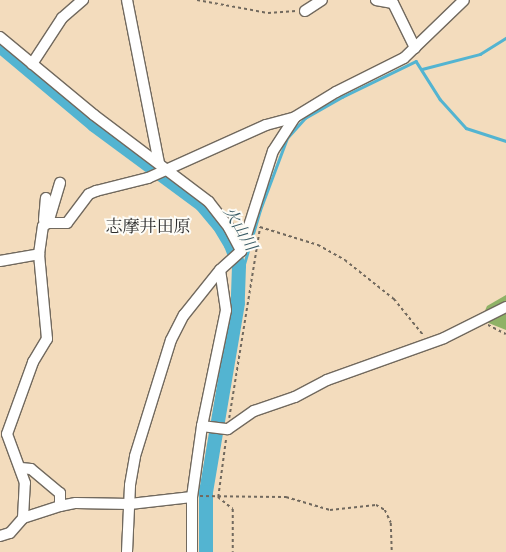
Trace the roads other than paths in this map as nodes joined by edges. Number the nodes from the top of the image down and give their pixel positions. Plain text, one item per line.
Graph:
1 (83, 0) edge
2 (127, 0) edge
3 (322, 0) edge
4 (376, 0) edge
5 (464, 0) edge
6 (305, 11) road end
7 (0, 37) edge
8 (415, 48) junction
9 (32, 64) junction
10 (295, 117) junction
11 (160, 163) junction
12 (168, 169) junction
13 (60, 183) dead end
14 (46, 198) dead end
15 (46, 225) junction
16 (241, 251) junction
17 (39, 254) junction
18 (0, 262) edge
19 (220, 270) junction
20 (506, 308) edge
21 (205, 427) junction
22 (21, 468) junction
23 (194, 497) junction
24 (130, 504) junction
25 (60, 506) junction
26 (23, 518) junction
27 (0, 536) edge
28 (127, 552) edge
29 (192, 552) edge

1 - 9 street
2 - 11 street
3 - 6 street
4 - 8 street
5 - 8 street
7 - 9 street
8 - 10 street
9 - 11 street
10 - 12 street
10 - 16 street
11 - 12 street
12 - 15 street
12 - 16 street
13 - 15 street
14 - 15 street
15 - 17 street
16 - 19 street
17 - 18 street
17 - 22 street
19 - 21 street
19 - 24 street
20 - 21 street
21 - 23 street
22 - 25 street
22 - 26 street
23 - 24 street
23 - 29 street
24 - 25 street
24 - 28 street
25 - 26 street
26 - 27 street

